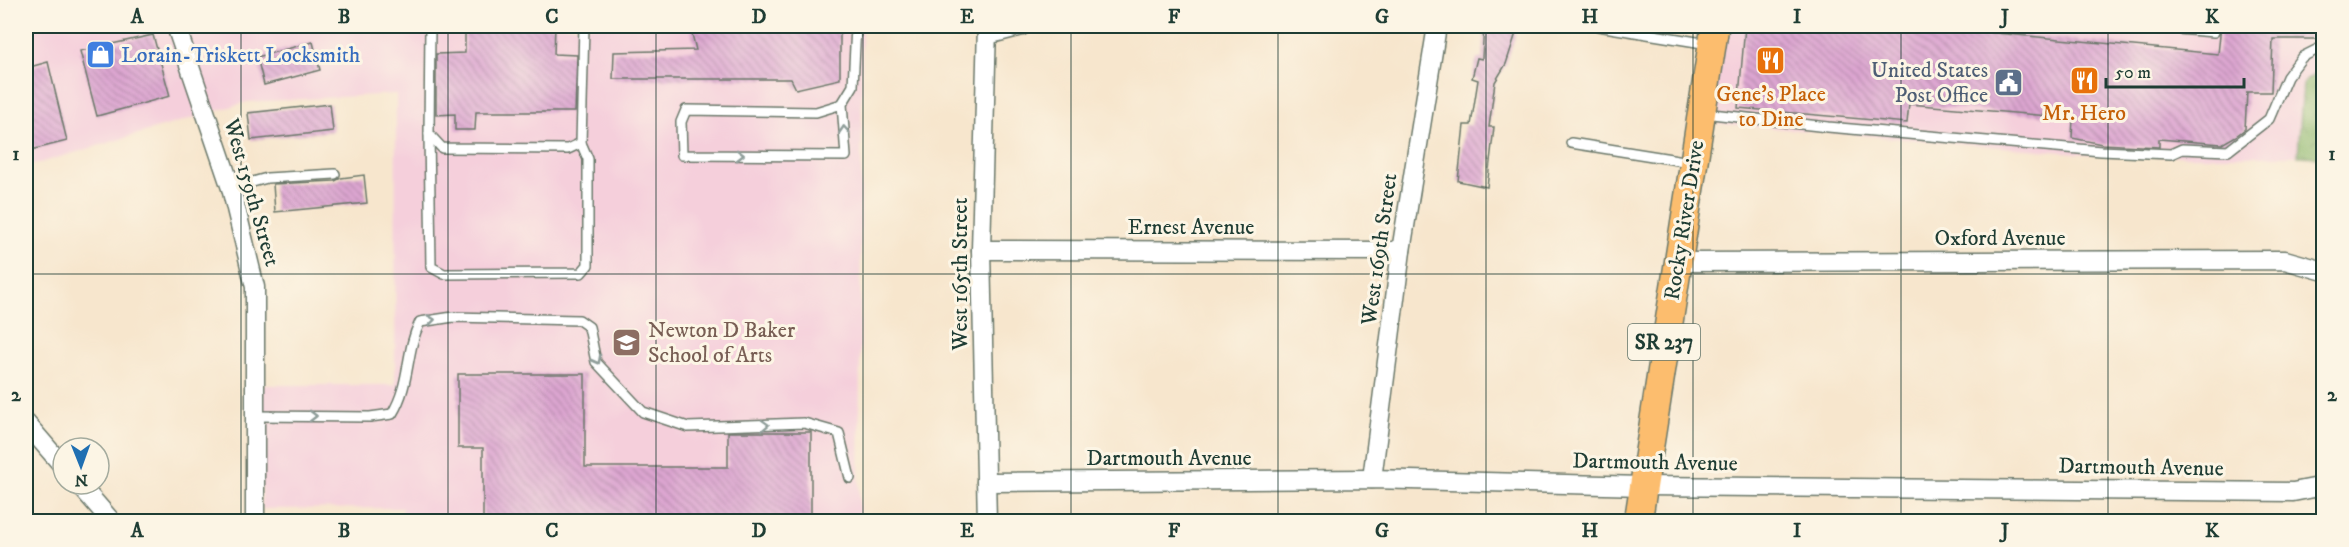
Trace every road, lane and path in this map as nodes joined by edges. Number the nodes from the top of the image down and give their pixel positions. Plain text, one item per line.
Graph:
1 (176, 26) edge
2 (430, 26) edge
3 (584, 26) edge
4 (856, 26) edge
5 (1023, 26) edge
6 (1437, 26) edge
7 (1598, 26) edge
8 (2141, 26) edge
9 (2214, 26) edge
10 (987, 30) edge
11 (1713, 35) edge
12 (2324, 46) edge
13 (842, 104) junction
14 (1701, 112) junction
15 (429, 134) junction
16 (581, 143) junction
17 (1571, 143) dead end
18 (1693, 162) junction
19 (336, 174) dead end
20 (231, 189) junction
21 (981, 250) junction
22 (1401, 251) junction
23 (1676, 262) junction
24 (2324, 271) edge
25 (255, 416) junction
26 (26, 423) edge
27 (51, 452) edge
28 (850, 478) dead end
29 (1372, 479) junction
30 (986, 482) junction
31 (1643, 486) junction
32 (2324, 486) edge
33 (89, 496) edge
34 (112, 522) edge
35 (255, 522) edge
36 (987, 522) edge
37 (1638, 522) edge

1 - 20 street, West 159th Street
2 - 15 lane
3 - 16 lane
4 - 13 lane
5 - 10 street
6 - 22 street, West 169th Street
7 - 11 lane
8 - 9 lane
10 - 21 street, West 165th Street
11 - 14 main road, Rocky River Drive / SR 237
12 - 14 lane
13 -> 13 lane
14 - 18 main road, Rocky River Drive / SR 237
15 - 16 lane
15 - 16 lane
17 - 18 lane
18 - 23 main road, Rocky River Drive / SR 237
19 - 20 lane
20 - 25 street, West 159th Street
21 - 22 street, Ernest Avenue
21 - 30 street, West 165th Street
22 - 29 street, West 169th Street
23 - 24 street, Oxford Avenue
23 - 31 main road, Rocky River Drive / SR 237
25 -> 28 lane
25 - 35 street, West 159th Street
26 - 27 street
29 - 30 street, Dartmouth Avenue
29 - 31 street, Dartmouth Avenue
30 - 36 street, West 165th Street
31 - 32 street, Dartmouth Avenue
31 - 37 main road, Rocky River Drive / SR 237
33 - 34 street

